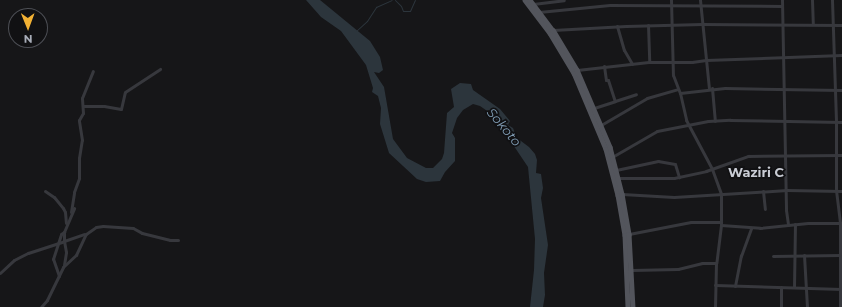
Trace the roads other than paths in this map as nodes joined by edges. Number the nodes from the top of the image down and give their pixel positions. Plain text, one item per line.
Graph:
1 (525, 0) edge
2 (564, 0) edge
3 (671, 0) edge
4 (700, 0) edge
5 (782, 0) edge
6 (812, 0) edge
7 (832, 0) edge
8 (531, 2) edge
9 (700, 5) junction
10 (671, 6) junction
11 (782, 6) junction
12 (540, 12) junction
13 (702, 24) junction
14 (783, 24) junction
15 (813, 24) junction
16 (648, 25) junction
17 (671, 25) junction
18 (842, 25) edge
19 (617, 26) junction
20 (833, 26) junction
21 (553, 30) junction
22 (842, 55) edge
23 (835, 56) junction
24 (783, 57) junction
25 (706, 60) junction
26 (672, 61) junction
27 (649, 62) junction
28 (632, 64) junction
29 (604, 66) junction
30 (160, 68) dead end
31 (577, 70) junction
32 (93, 71) dead end
33 (710, 88) junction
34 (783, 88) junction
35 (834, 90) junction
36 (842, 90) edge
37 (679, 91) junction
38 (636, 94) dead end
39 (615, 101) junction
40 (83, 106) junction
41 (594, 108) junction
42 (715, 121) junction
43 (784, 122) junction
44 (836, 122) junction
45 (842, 122) edge
46 (601, 125) junction
47 (689, 126) junction
48 (836, 155) junction
49 (842, 155) edge
50 (786, 156) junction
51 (612, 157) junction
52 (712, 169) junction
53 (616, 170) junction
54 (679, 177) junction
55 (618, 178) junction
56 (787, 190) junction
57 (836, 190) junction
58 (45, 191) dead end
59 (763, 191) junction
60 (842, 191) edge
61 (622, 194) junction
62 (721, 194) junction
63 (74, 208) dead end
64 (765, 209) dead end
65 (71, 212) junction
66 (841, 223) edge
67 (67, 224) junction
68 (721, 224) junction
69 (795, 224) junction
70 (788, 225) junction
71 (751, 228) junction
72 (64, 232) junction
73 (86, 234) junction
74 (629, 234) junction
75 (178, 240) dead end
76 (64, 241) junction
77 (58, 243) junction
78 (795, 255) junction
79 (840, 255) junction
80 (773, 256) dead end
81 (804, 256) junction
82 (716, 263) junction
83 (63, 267) junction
84 (632, 270) junction
85 (0, 273) edge
86 (59, 276) junction
87 (715, 286) junction
88 (735, 286) junction
89 (781, 287) junction
90 (794, 287) junction
91 (806, 288) junction
92 (841, 288) edge
93 (41, 307) edge
94 (628, 307) edge
95 (633, 307) edge
96 (715, 307) edge
97 (781, 307) edge
98 (807, 307) edge
99 (840, 307) edge

1 - 94 main road
2 - 8 street
3 - 10 street
4 - 9 street
5 - 11 street
6 - 15 street
7 - 20 street
8 - 12 main road
9 - 10 street
9 - 11 street
9 - 13 street
10 - 12 street
10 - 17 street
11 - 14 street
12 - 21 main road
13 - 14 street
13 - 17 street
13 - 25 street
14 - 15 street
14 - 24 street
15 - 20 street
16 - 17 street
16 - 19 street
16 - 27 street
17 - 26 street
18 - 20 street
19 - 21 street
19 - 28 street
20 - 23 street
21 - 31 main road
22 - 23 street
23 - 24 street
23 - 35 street
24 - 25 street
24 - 34 street
25 - 26 street
25 - 33 street
26 - 27 street
26 - 37 street
27 - 28 street
28 - 29 street
29 - 31 street
29 - 39 street
30 - 40 street
31 - 41 main road
32 - 40 street
33 - 34 street
33 - 37 street
33 - 42 street
34 - 35 street
34 - 43 street
35 - 36 street
35 - 44 street
37 - 46 street
37 - 47 street
38 - 39 street
39 - 41 street
40 - 65 street
41 - 46 main road
42 - 43 street
42 - 47 street
43 - 44 street
43 - 50 street
44 - 45 street
44 - 48 street
46 - 51 main road
47 - 51 street
47 - 52 street
48 - 49 street
48 - 50 street
48 - 57 street
50 - 52 street
50 - 56 street
51 - 53 main road
52 - 54 street
52 - 62 street
53 - 54 street
53 - 55 main road
54 - 55 street
55 - 61 main road
56 - 57 street
56 - 59 street
56 - 70 street
57 - 60 street
57 - 66 street
58 - 67 street
59 - 62 street
59 - 64 street
61 - 62 street
61 - 74 main road
62 - 68 street
63 - 65 street
65 - 67 street
66 - 69 street
66 - 79 street
67 - 72 street
68 - 71 street
68 - 74 street
68 - 82 street
69 - 70 street
69 - 78 street
70 - 71 street
71 - 88 street
72 - 76 street
72 - 77 street
73 - 75 street
73 - 76 street
73 - 83 street
74 - 84 main road
76 - 77 street
76 - 83 street
77 - 85 street
77 - 86 street
78 - 80 street
78 - 81 street
78 - 90 street
79 - 81 street
79 - 92 street
81 - 91 street
82 - 84 street
82 - 87 street
83 - 86 street
84 - 95 main road
86 - 93 street
87 - 88 street
87 - 96 street
88 - 89 street
89 - 90 street
89 - 97 street
90 - 91 street
91 - 92 street
91 - 98 street
92 - 99 street

